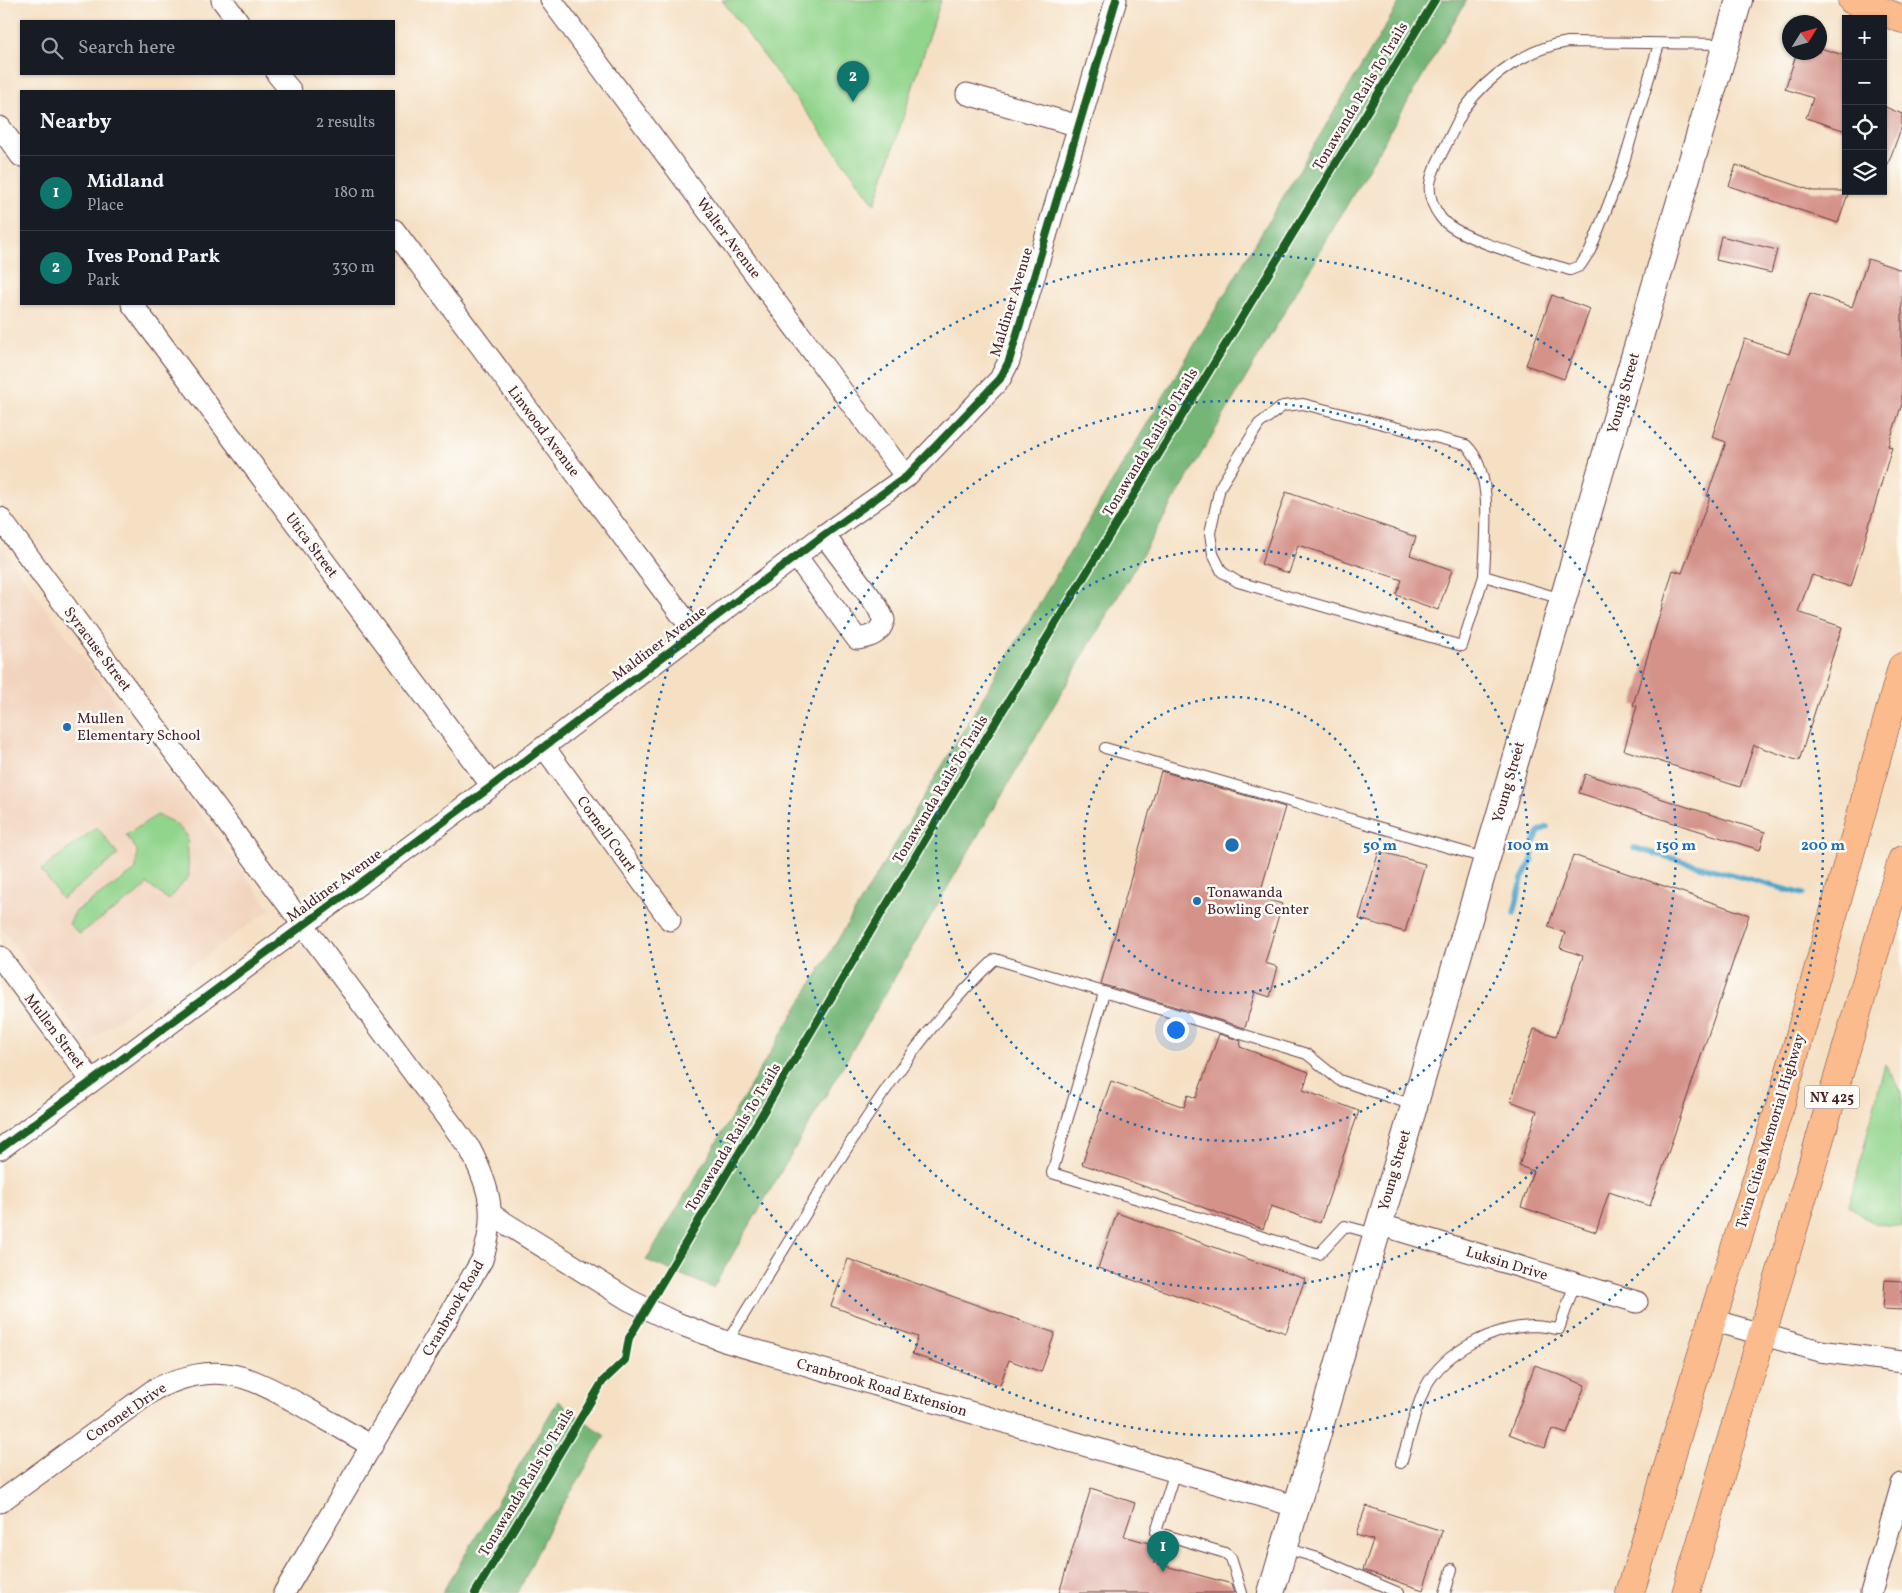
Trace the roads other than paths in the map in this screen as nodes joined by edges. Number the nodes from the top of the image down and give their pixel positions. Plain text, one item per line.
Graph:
1 (222, 0) edge
2 (551, 0) edge
3 (1116, 0) edge
4 (1738, 0) edge
5 (1852, 0) edge
6 (1902, 19) edge
7 (237, 20) edge
8 (1659, 44) junction
9 (1725, 44) junction
10 (279, 75) edge
11 (289, 90) edge
12 (967, 94) dead end
13 (1079, 126) junction
14 (0, 127) edge
15 (20, 155) edge
16 (395, 231) edge
17 (133, 305) edge
18 (906, 477) junction
19 (0, 518) edge
20 (824, 535) junction
21 (796, 556) junction
22 (1484, 576) junction
23 (1562, 598) junction
24 (695, 633) junction
25 (1902, 667) edge
26 (544, 747) junction
27 (1105, 748) dead end
28 (492, 786) junction
29 (1486, 858) junction
30 (1902, 860) edge
31 (670, 920) dead end
32 (303, 925) junction
33 (0, 957) edge
34 (1104, 993) junction
35 (92, 1081) junction
36 (1413, 1105) junction
37 (0, 1149) edge
38 (492, 1215) junction
39 (1376, 1229) junction
40 (1575, 1283) junction
41 (1637, 1302) dead end
42 (1712, 1320) junction
43 (1763, 1334) junction
44 (727, 1342) junction
45 (1902, 1362) edge
46 (372, 1446) junction
47 (1400, 1463) dead end
48 (1175, 1472) junction
49 (1902, 1484) edge
50 (0, 1502) edge
51 (1295, 1506) junction
52 (1284, 1547) junction
53 (1452, 1569) dead end
54 (284, 1593) edge
55 (1242, 1593) edge
56 (1271, 1593) edge
57 (1399, 1593) edge
58 (1445, 1593) edge
59 (1630, 1593) edge
60 (1686, 1593) edge
61 (1871, 1593) edge

1 - 7 street
2 - 18 street, Walter Avenue
3 - 13 street, Maldiner Avenue
4 - 9 street, Young Street
5 - 6 main road
8 - 8 lane
8 - 9 lane
9 - 23 street, Young Street
10 - 11 street
12 - 13 street
13 - 18 street, Maldiner Avenue
14 - 15 street
16 - 24 street, Linwood Avenue
17 - 28 street, Utica Street
18 - 20 street, Maldiner Avenue
19 - 32 street, Syracuse Street
20 - 21 street, Maldiner Avenue
20 - 21 street
21 - 24 street, Maldiner Avenue
22 - 22 lane
22 - 23 lane
23 - 29 street, Young Street
24 - 26 street, Maldiner Avenue
25 - 42 main road, Twin Cities Memorial Highway / NY 425
26 - 28 street, Maldiner Avenue
26 - 31 street, Cornell Court
27 - 29 lane
28 - 32 street, Maldiner Avenue
29 - 36 street, Young Street
30 - 43 main road, NY 425
32 - 35 street, Maldiner Avenue
32 - 38 street, Cranbrook Road
33 - 35 street, Mullen Street
34 - 36 lane
34 - 39 lane
34 - 44 lane
35 - 37 street, Maldiner Avenue
36 - 39 street, Young Street
38 - 44 street, Cranbrook Road Extension
38 - 46 street, Cranbrook Road
39 - 40 street, Luksin Drive
39 - 51 street, Young Street
40 - 41 street, Luksin Drive
40 - 47 lane
42 - 43 street
42 - 59 main road, Twin Cities Memorial Highway / NY 425
43 - 45 street
43 - 60 main road, NY 425
44 - 48 street, Cranbrook Road Extension
46 - 50 street, Coronet Drive
46 - 54 street, Cranbrook Road
48 - 51 street, Cranbrook Road Extension
48 - 55 lane
49 - 61 street
51 - 52 street, Young Street
52 - 56 street, Young Street
52 - 57 lane
53 - 58 lane

